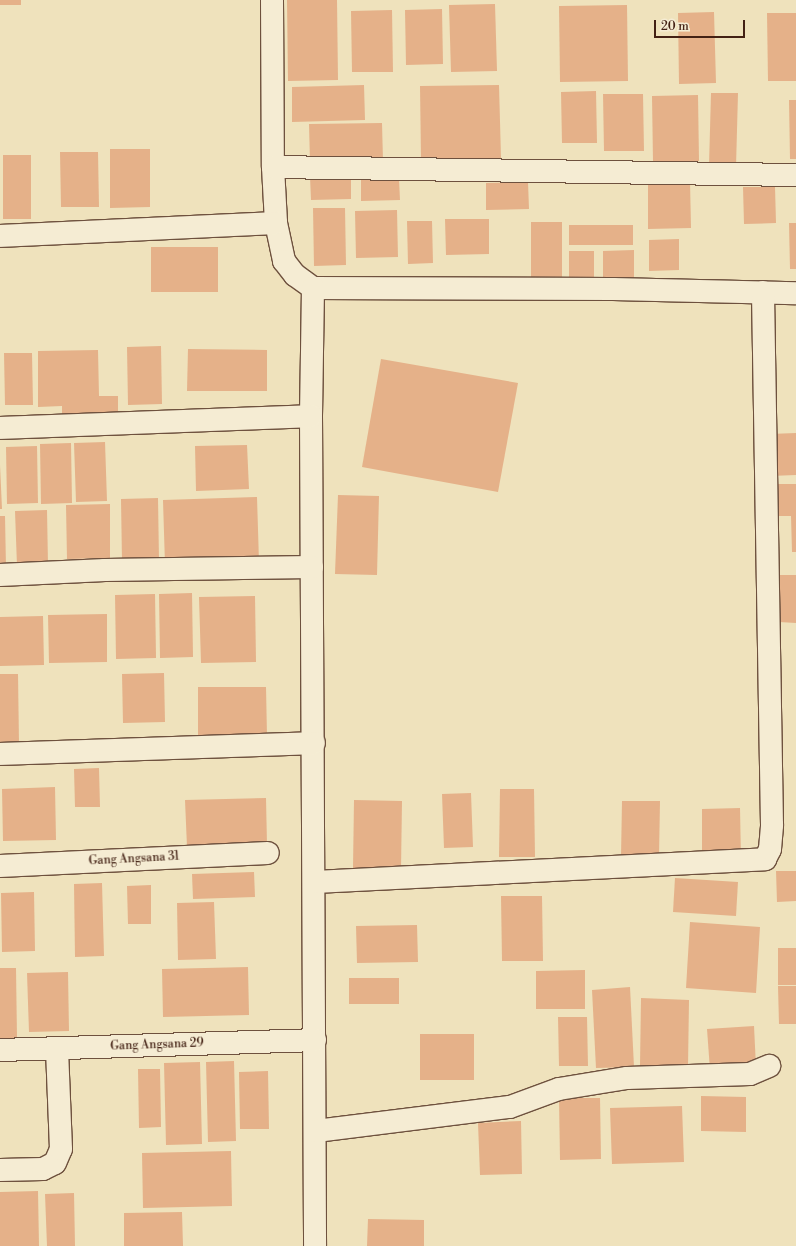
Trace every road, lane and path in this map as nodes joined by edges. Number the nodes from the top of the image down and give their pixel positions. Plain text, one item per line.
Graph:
1 (272, 0) edge
2 (273, 167) junction
3 (796, 175) edge
4 (276, 224) junction
5 (0, 236) edge
6 (313, 288) junction
7 (763, 292) junction
8 (796, 293) edge
9 (311, 416) junction
10 (0, 428) edge
11 (312, 567) junction
12 (0, 575) edge
13 (314, 743) junction
14 (0, 754) edge
15 (268, 853) dead end
16 (0, 866) edge
17 (315, 882) junction
18 (315, 1040) junction
19 (57, 1048) junction
20 (0, 1050) edge
21 (769, 1066) dead end
22 (316, 1131) junction
23 (0, 1170) edge
24 (316, 1246) edge

1 - 2 street
2 - 3 street
2 - 4 street
4 - 5 street
4 - 6 street
6 - 7 street
6 - 9 street
7 - 8 street
7 - 17 street
9 - 10 street
9 - 11 street
11 - 12 street
11 - 13 street
13 - 14 street
13 - 17 street
15 - 16 street, Gang Angsana 31
17 - 18 street
18 - 19 street, Gang Angsana 29
18 - 22 street
19 - 20 street, Gang Angsana 29
19 - 23 street
21 - 22 street
22 - 24 street

